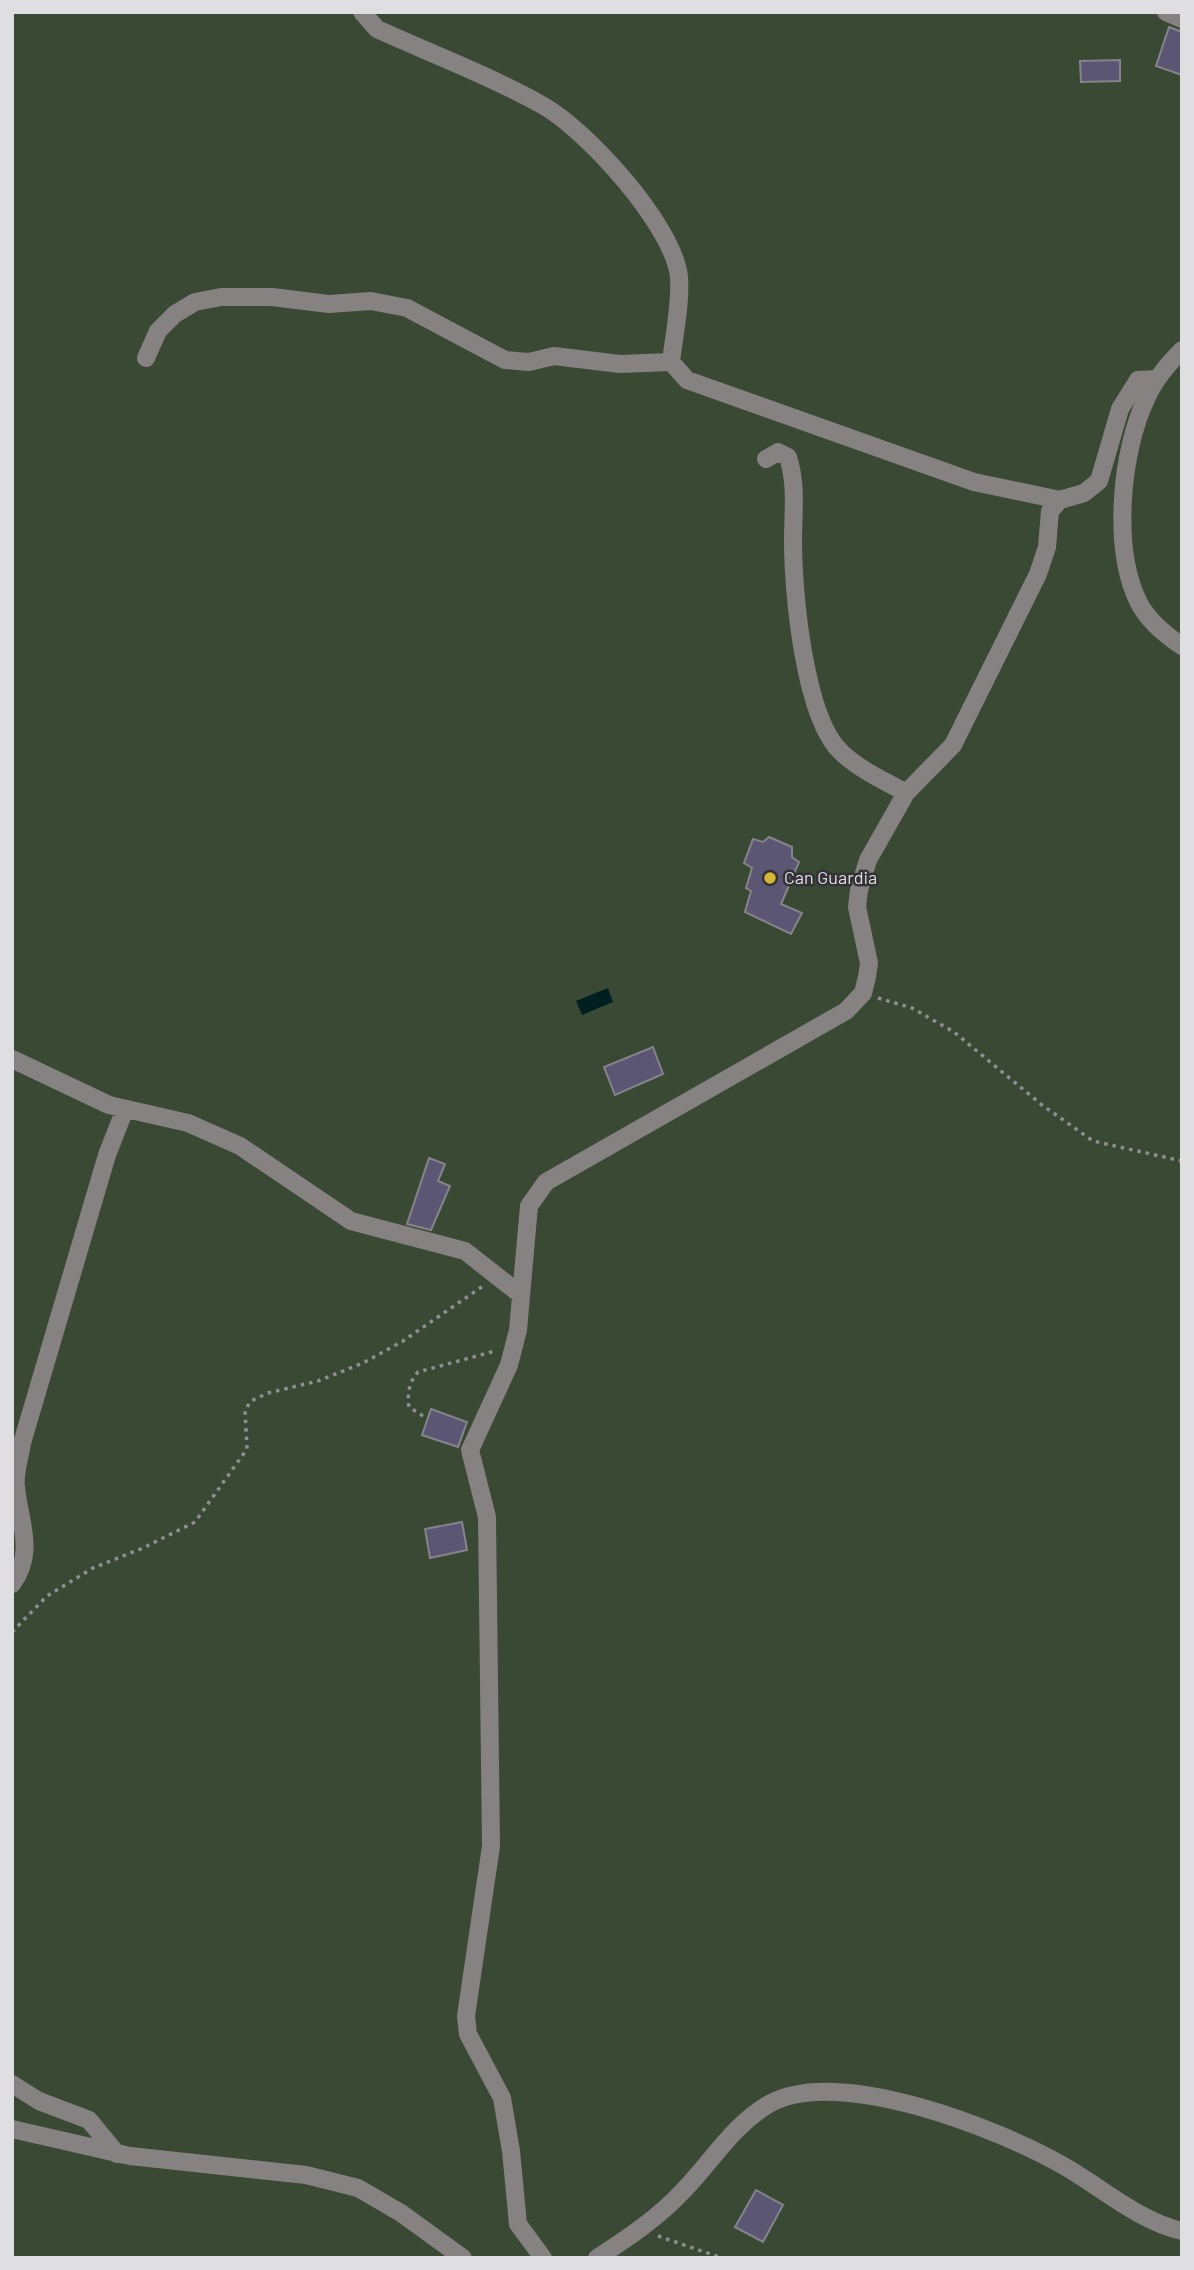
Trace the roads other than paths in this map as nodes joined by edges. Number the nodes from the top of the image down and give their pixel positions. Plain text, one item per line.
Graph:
1 (362, 12) edge
2 (1166, 12) edge
3 (1182, 19) edge
4 (1182, 350) edge
5 (146, 358) dead end
6 (671, 362) junction
7 (1157, 379) junction
8 (766, 459) dead end
9 (1060, 500) junction
10 (1182, 646) edge
11 (906, 793) junction
12 (12, 1059) edge
13 (125, 1109) junction
14 (521, 1295) junction
15 (12, 1584) edge
16 (12, 2084) edge
17 (12, 2129) edge
18 (117, 2154) junction
19 (1182, 2231) edge
20 (463, 2258) edge
21 (543, 2258) edge
22 (597, 2258) edge

1 - 6 street
2 - 3 street
4 - 7 street
5 - 6 street
6 - 9 street
7 - 9 street
7 - 10 street
8 - 11 street
9 - 11 street
11 - 14 street
12 - 13 street
13 - 14 street
13 - 15 street
14 - 21 street
16 - 18 street
17 - 18 street
18 - 20 street
19 - 22 street

